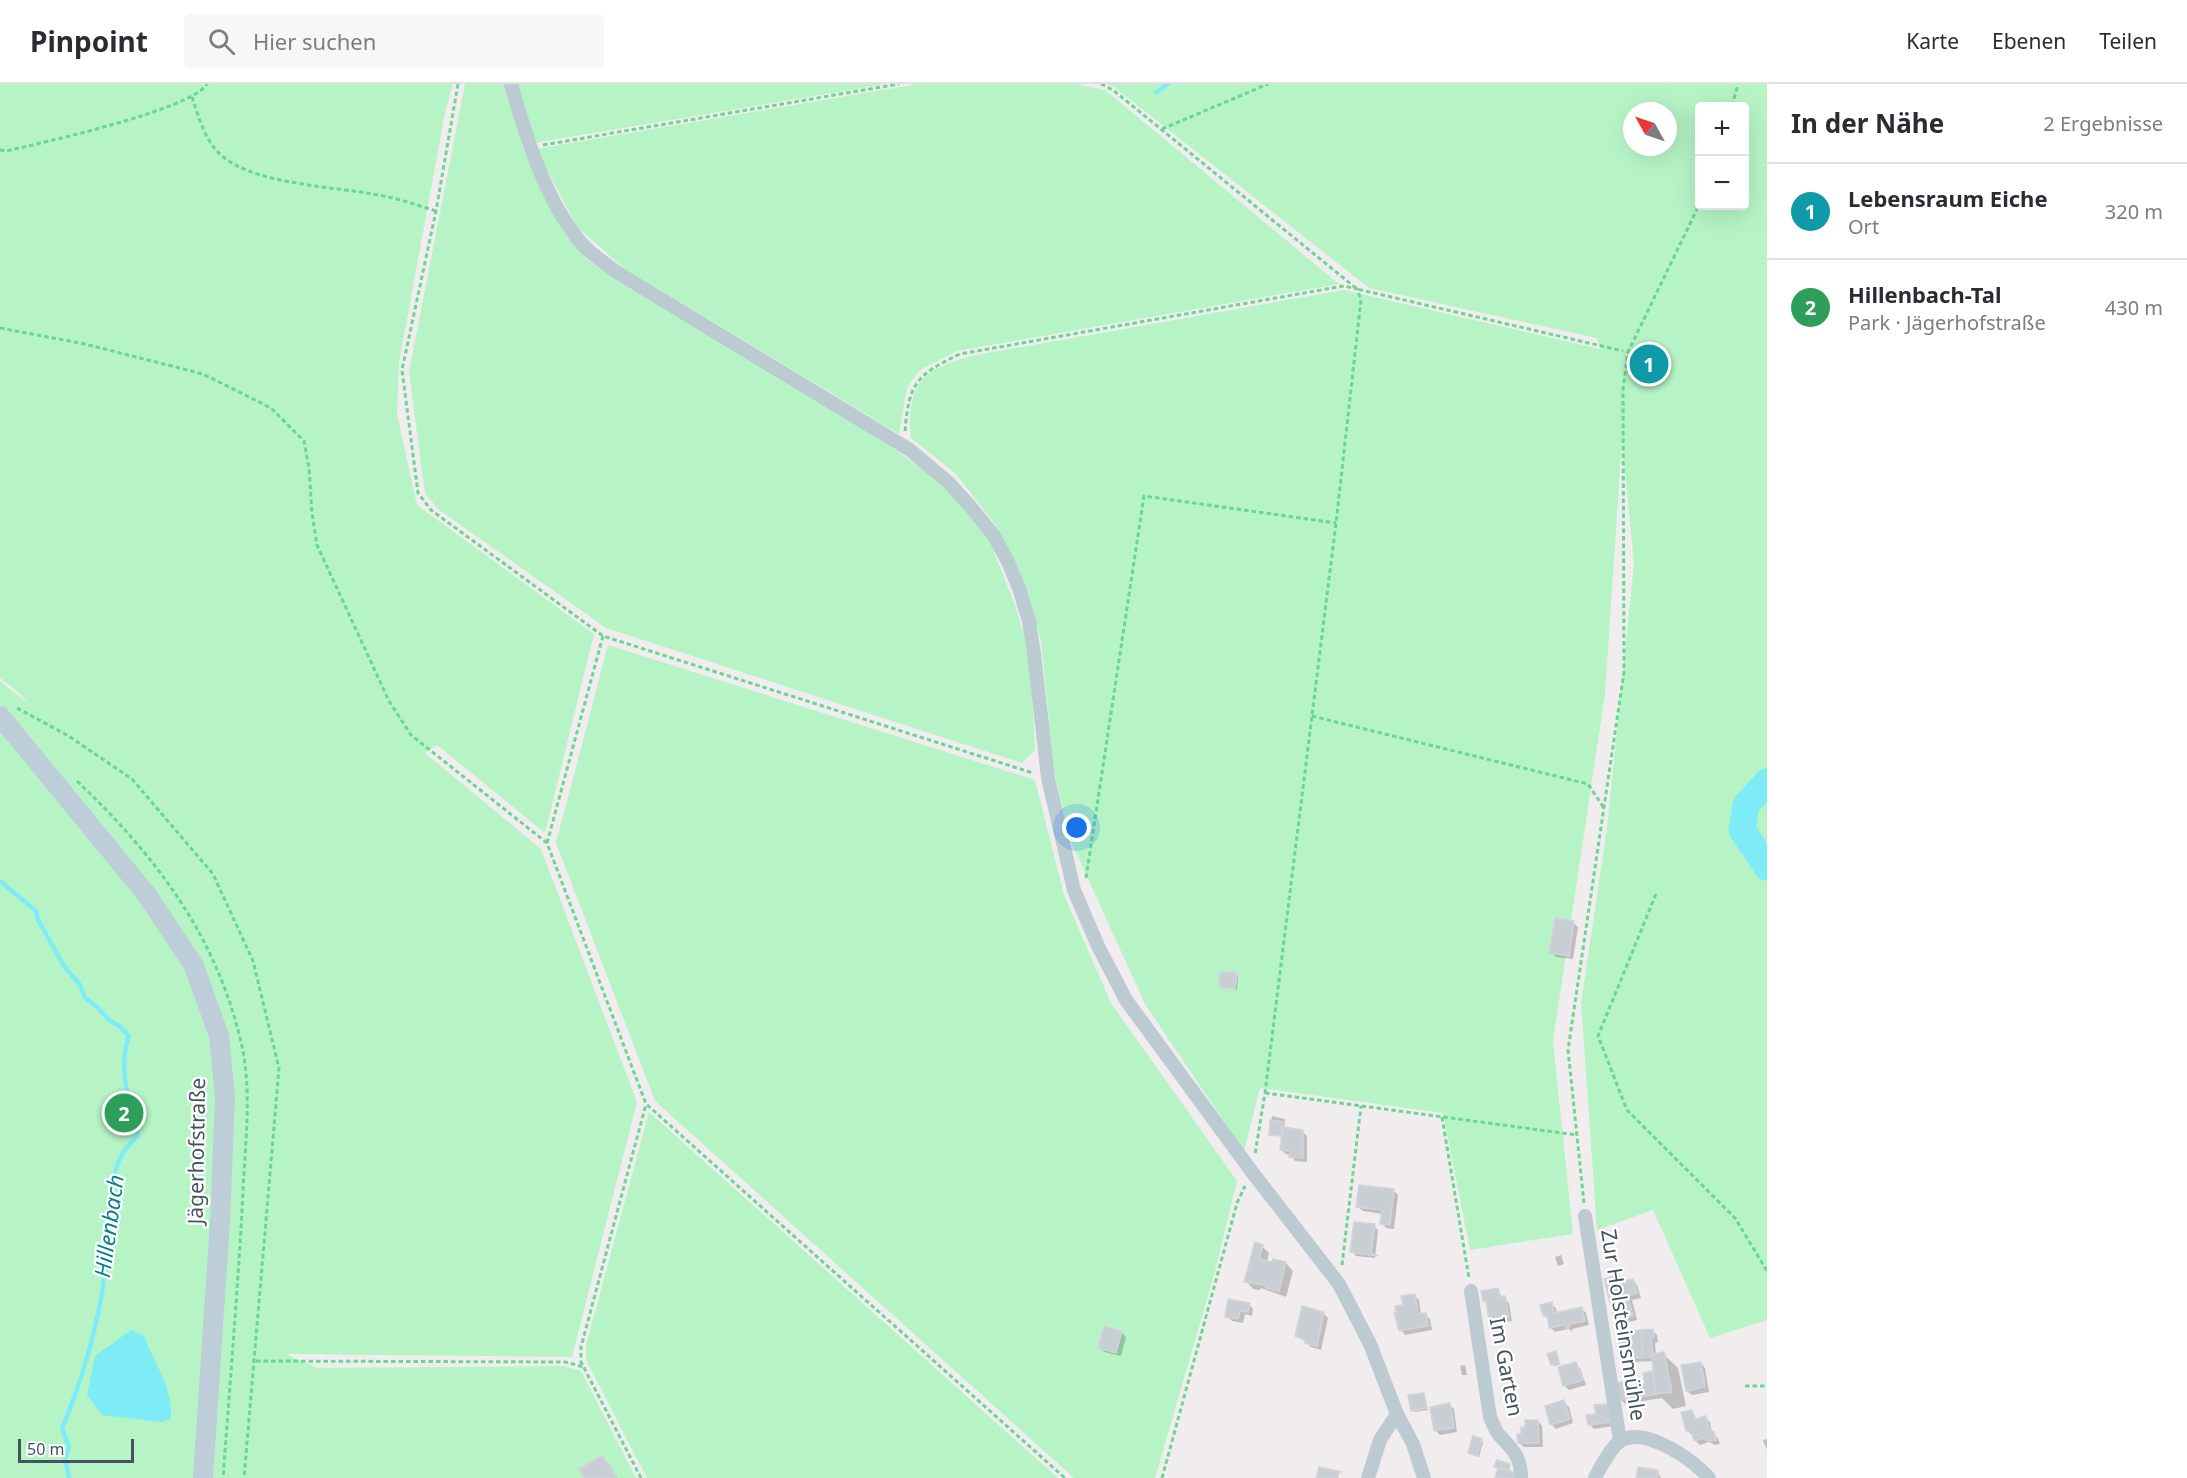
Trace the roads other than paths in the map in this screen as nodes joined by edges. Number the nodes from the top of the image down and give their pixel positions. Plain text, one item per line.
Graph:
1 (512, 84) edge
2 (0, 716) edge
3 (1585, 1216) road end
4 (1471, 1291) road end
5 (1397, 1414) junction
6 (1620, 1440) junction
7 (203, 1478) edge
8 (1368, 1478) edge
9 (1424, 1478) edge
10 (1521, 1478) edge
11 (1595, 1478) edge
12 (1709, 1478) edge

1 - 5 street
2 - 7 main road, Jägerhofstraße
3 - 6 street, Zur Holsteinsmühle
4 - 10 street, Im Garten
5 - 8 street
5 - 9 street
6 - 11 street
6 - 12 street

